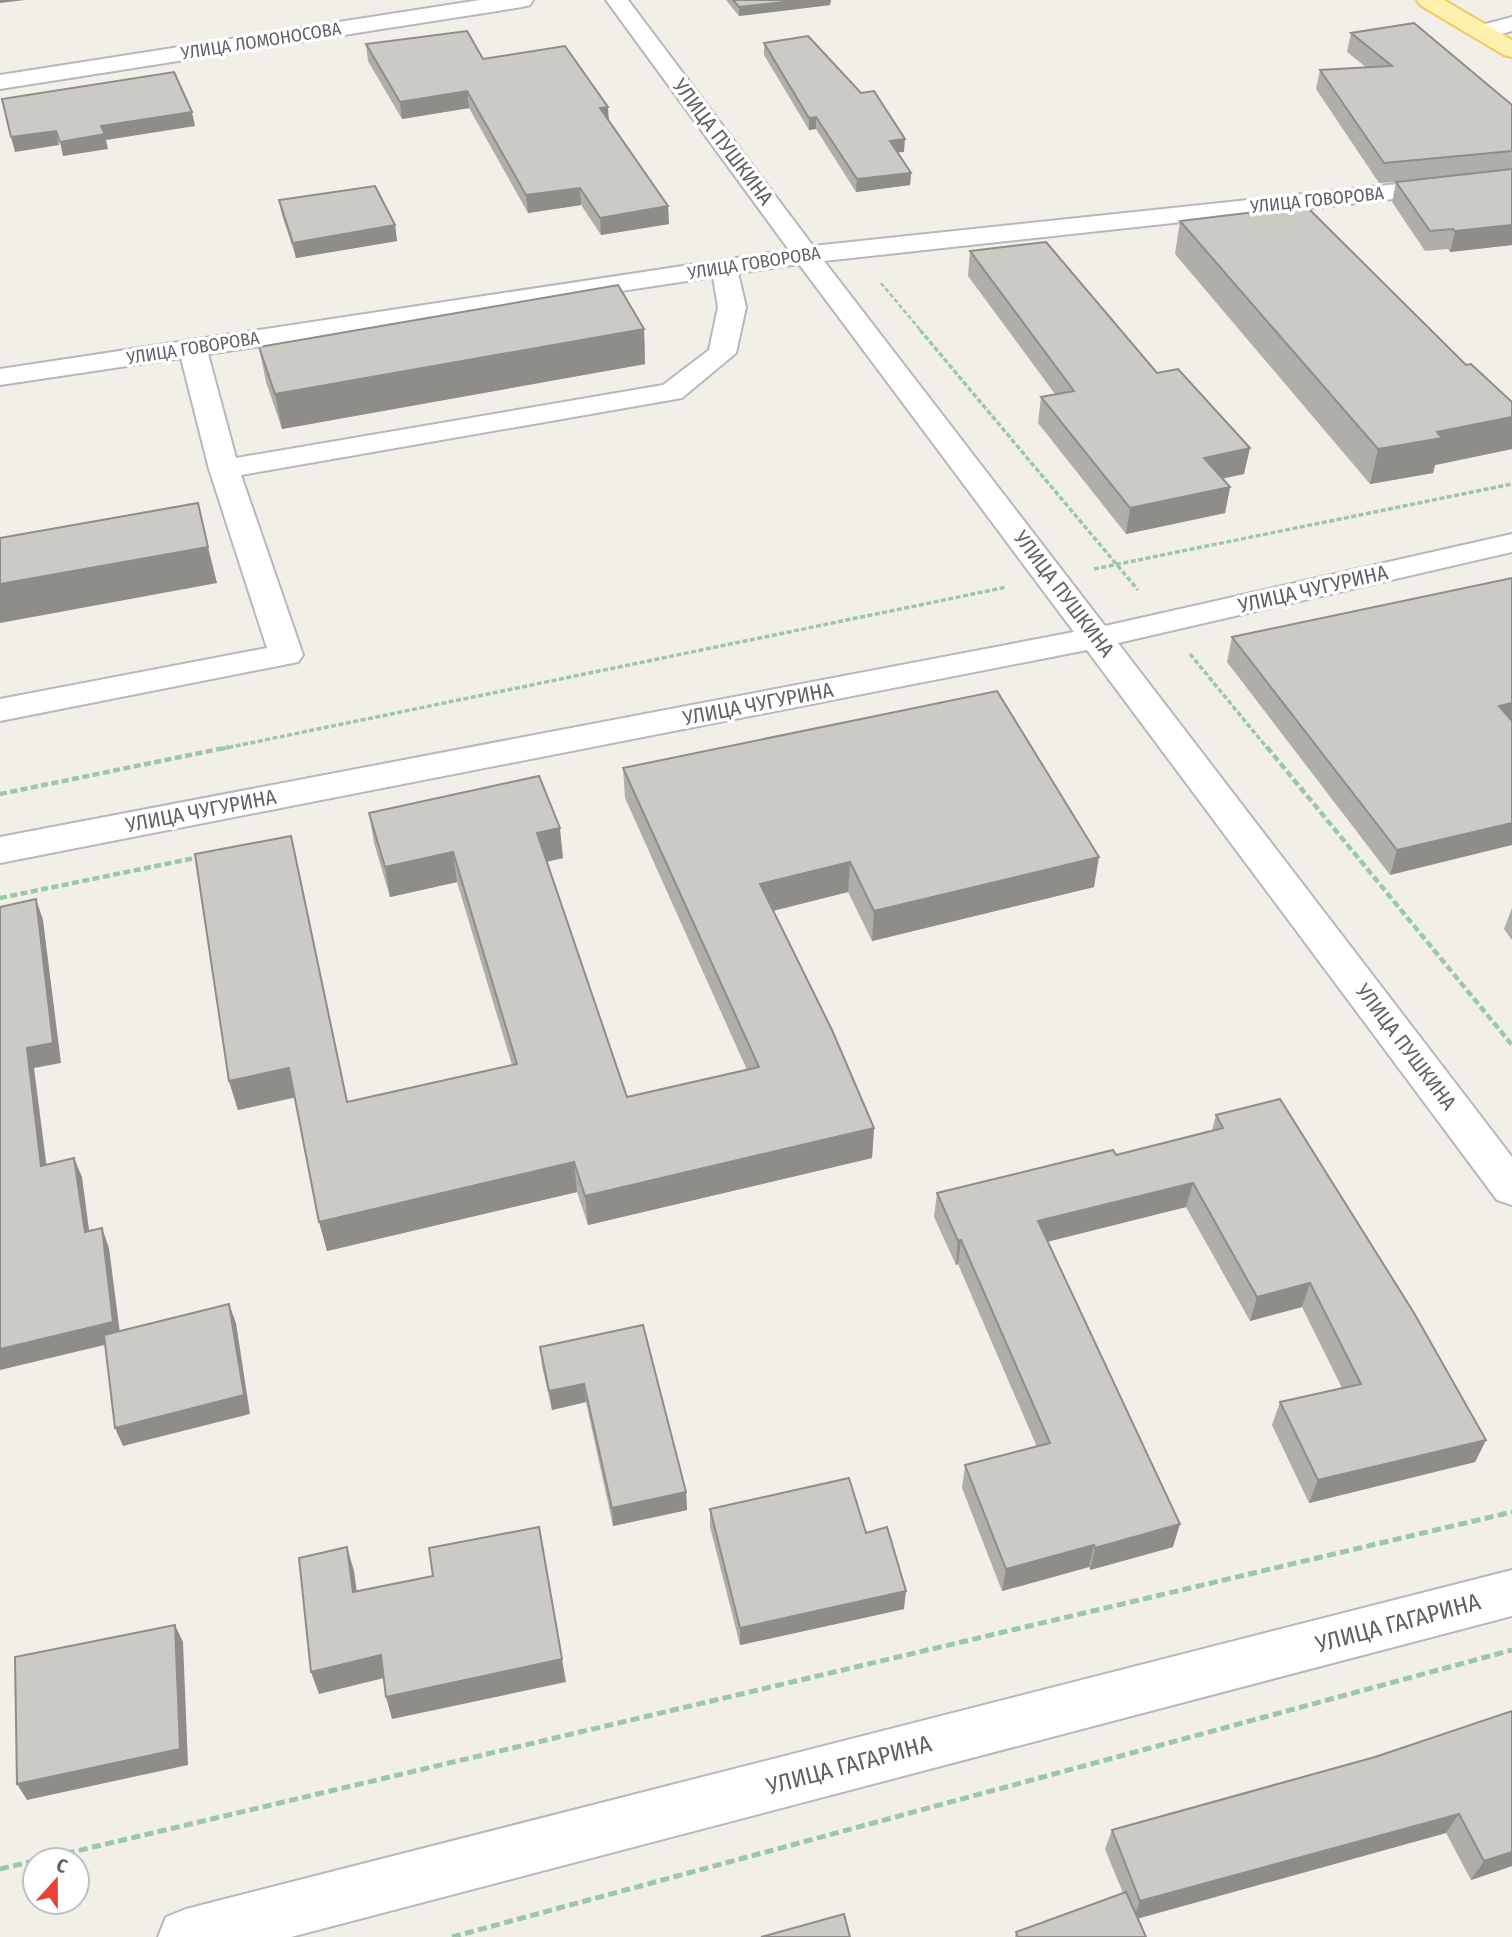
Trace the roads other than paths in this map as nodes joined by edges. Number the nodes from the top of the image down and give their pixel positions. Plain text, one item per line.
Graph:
1 (522, 0) edge
2 (617, 0) edge
3 (1428, 0) edge
4 (1512, 24) edge
5 (1482, 32) junction
6 (1512, 50) edge
7 (0, 82) edge
8 (1512, 179) edge
9 (806, 255) junction
10 (724, 268) junction
11 (192, 348) junction
12 (0, 377) edge
13 (224, 469) junction
14 (1512, 543) edge
15 (1097, 638) junction
16 (0, 710) edge
17 (0, 850) edge
18 (1512, 1188) edge
19 (1512, 1593) edge
20 (186, 1937) edge

1 - 7 street, УЛИЦА ЛОМОНОСОВА
2 - 9 street, УЛИЦА ПУШКИНА
3 - 5 main road
4 - 5 street
5 - 6 main road
8 - 9 street, УЛИЦА ГОВОРОВА
9 - 10 street, УЛИЦА ГОВОРОВА
9 - 15 street, УЛИЦА ПУШКИНА
10 - 11 street, УЛИЦА ГОВОРОВА
10 - 13 street
11 - 12 street, УЛИЦА ГОВОРОВА
11 - 13 street
13 - 16 street
14 - 15 street, УЛИЦА ЧУГУРИНА
15 - 17 street, УЛИЦА ЧУГУРИНА
15 - 18 street, УЛИЦА ПУШКИНА
19 - 20 street, УЛИЦА ГАГАРИНА

